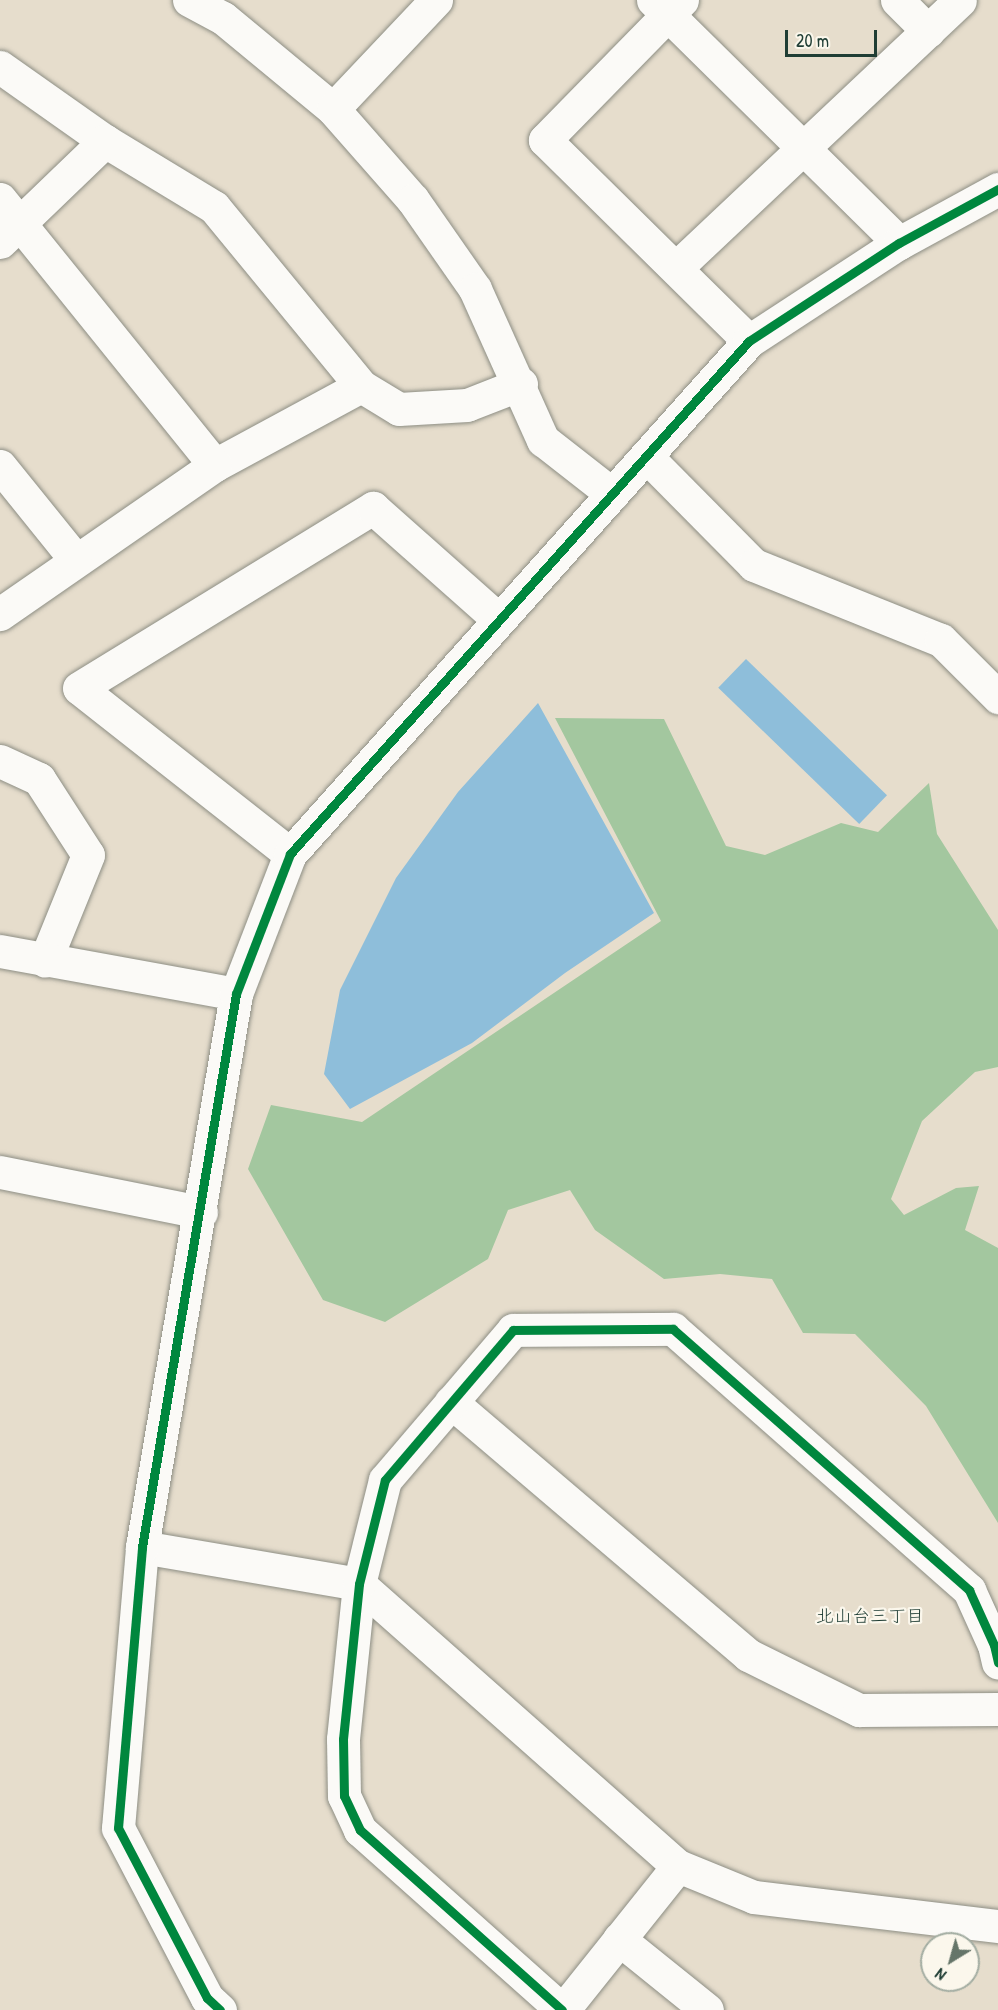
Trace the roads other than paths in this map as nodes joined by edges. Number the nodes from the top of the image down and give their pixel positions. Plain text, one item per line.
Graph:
1 (189, 0) edge
2 (897, 0) edge
3 (960, 0) edge
4 (668, 5) edge
5 (418, 6) edge
6 (928, 31) junction
7 (0, 67) edge
8 (333, 109) junction
9 (105, 141) junction
10 (803, 148) junction
11 (998, 189) edge
12 (6, 222) edge
13 (899, 243) junction
14 (676, 268) junction
15 (749, 341) junction
16 (521, 384) junction
17 (361, 386) junction
18 (646, 456) junction
19 (215, 465) junction
20 (0, 466) edge
21 (612, 494) junction
22 (75, 559) junction
23 (0, 614) edge
24 (498, 620) junction
25 (998, 697) edge
26 (0, 761) edge
27 (290, 854) junction
28 (0, 951) edge
29 (45, 961) junction
30 (236, 994) junction
31 (0, 1172) edge
32 (201, 1212) junction
33 (451, 1402) junction
34 (142, 1547) junction
35 (359, 1584) junction
36 (998, 1663) edge
37 (998, 1708) edge
38 (678, 1866) junction
39 (998, 1926) edge
40 (619, 1939) junction
41 (207, 2006) edge
42 (562, 2010) edge
43 (707, 2010) edge

1 - 8 street
2 - 6 street
3 - 6 street
4 - 10 street
4 - 14 street
5 - 8 street
6 - 10 street
7 - 9 street
8 - 16 street
9 - 12 street
9 - 17 street
10 - 13 street
10 - 14 street
11 - 13 street
12 - 19 street
13 - 15 street
14 - 15 street
15 - 18 street
16 - 17 street
16 - 21 street
17 - 19 street
18 - 21 street
18 - 25 street
19 - 22 street
20 - 22 street
21 - 24 street
22 - 23 street
24 - 27 street
24 - 27 street
26 - 29 street
27 - 30 street
28 - 29 street
29 - 30 street
30 - 32 street
31 - 32 street
32 - 34 street
33 - 35 street
33 - 36 street
33 - 37 street
34 - 35 street
34 - 41 street
35 - 38 street
35 - 42 street
38 - 39 street
38 - 40 street
40 - 42 street
40 - 43 street

